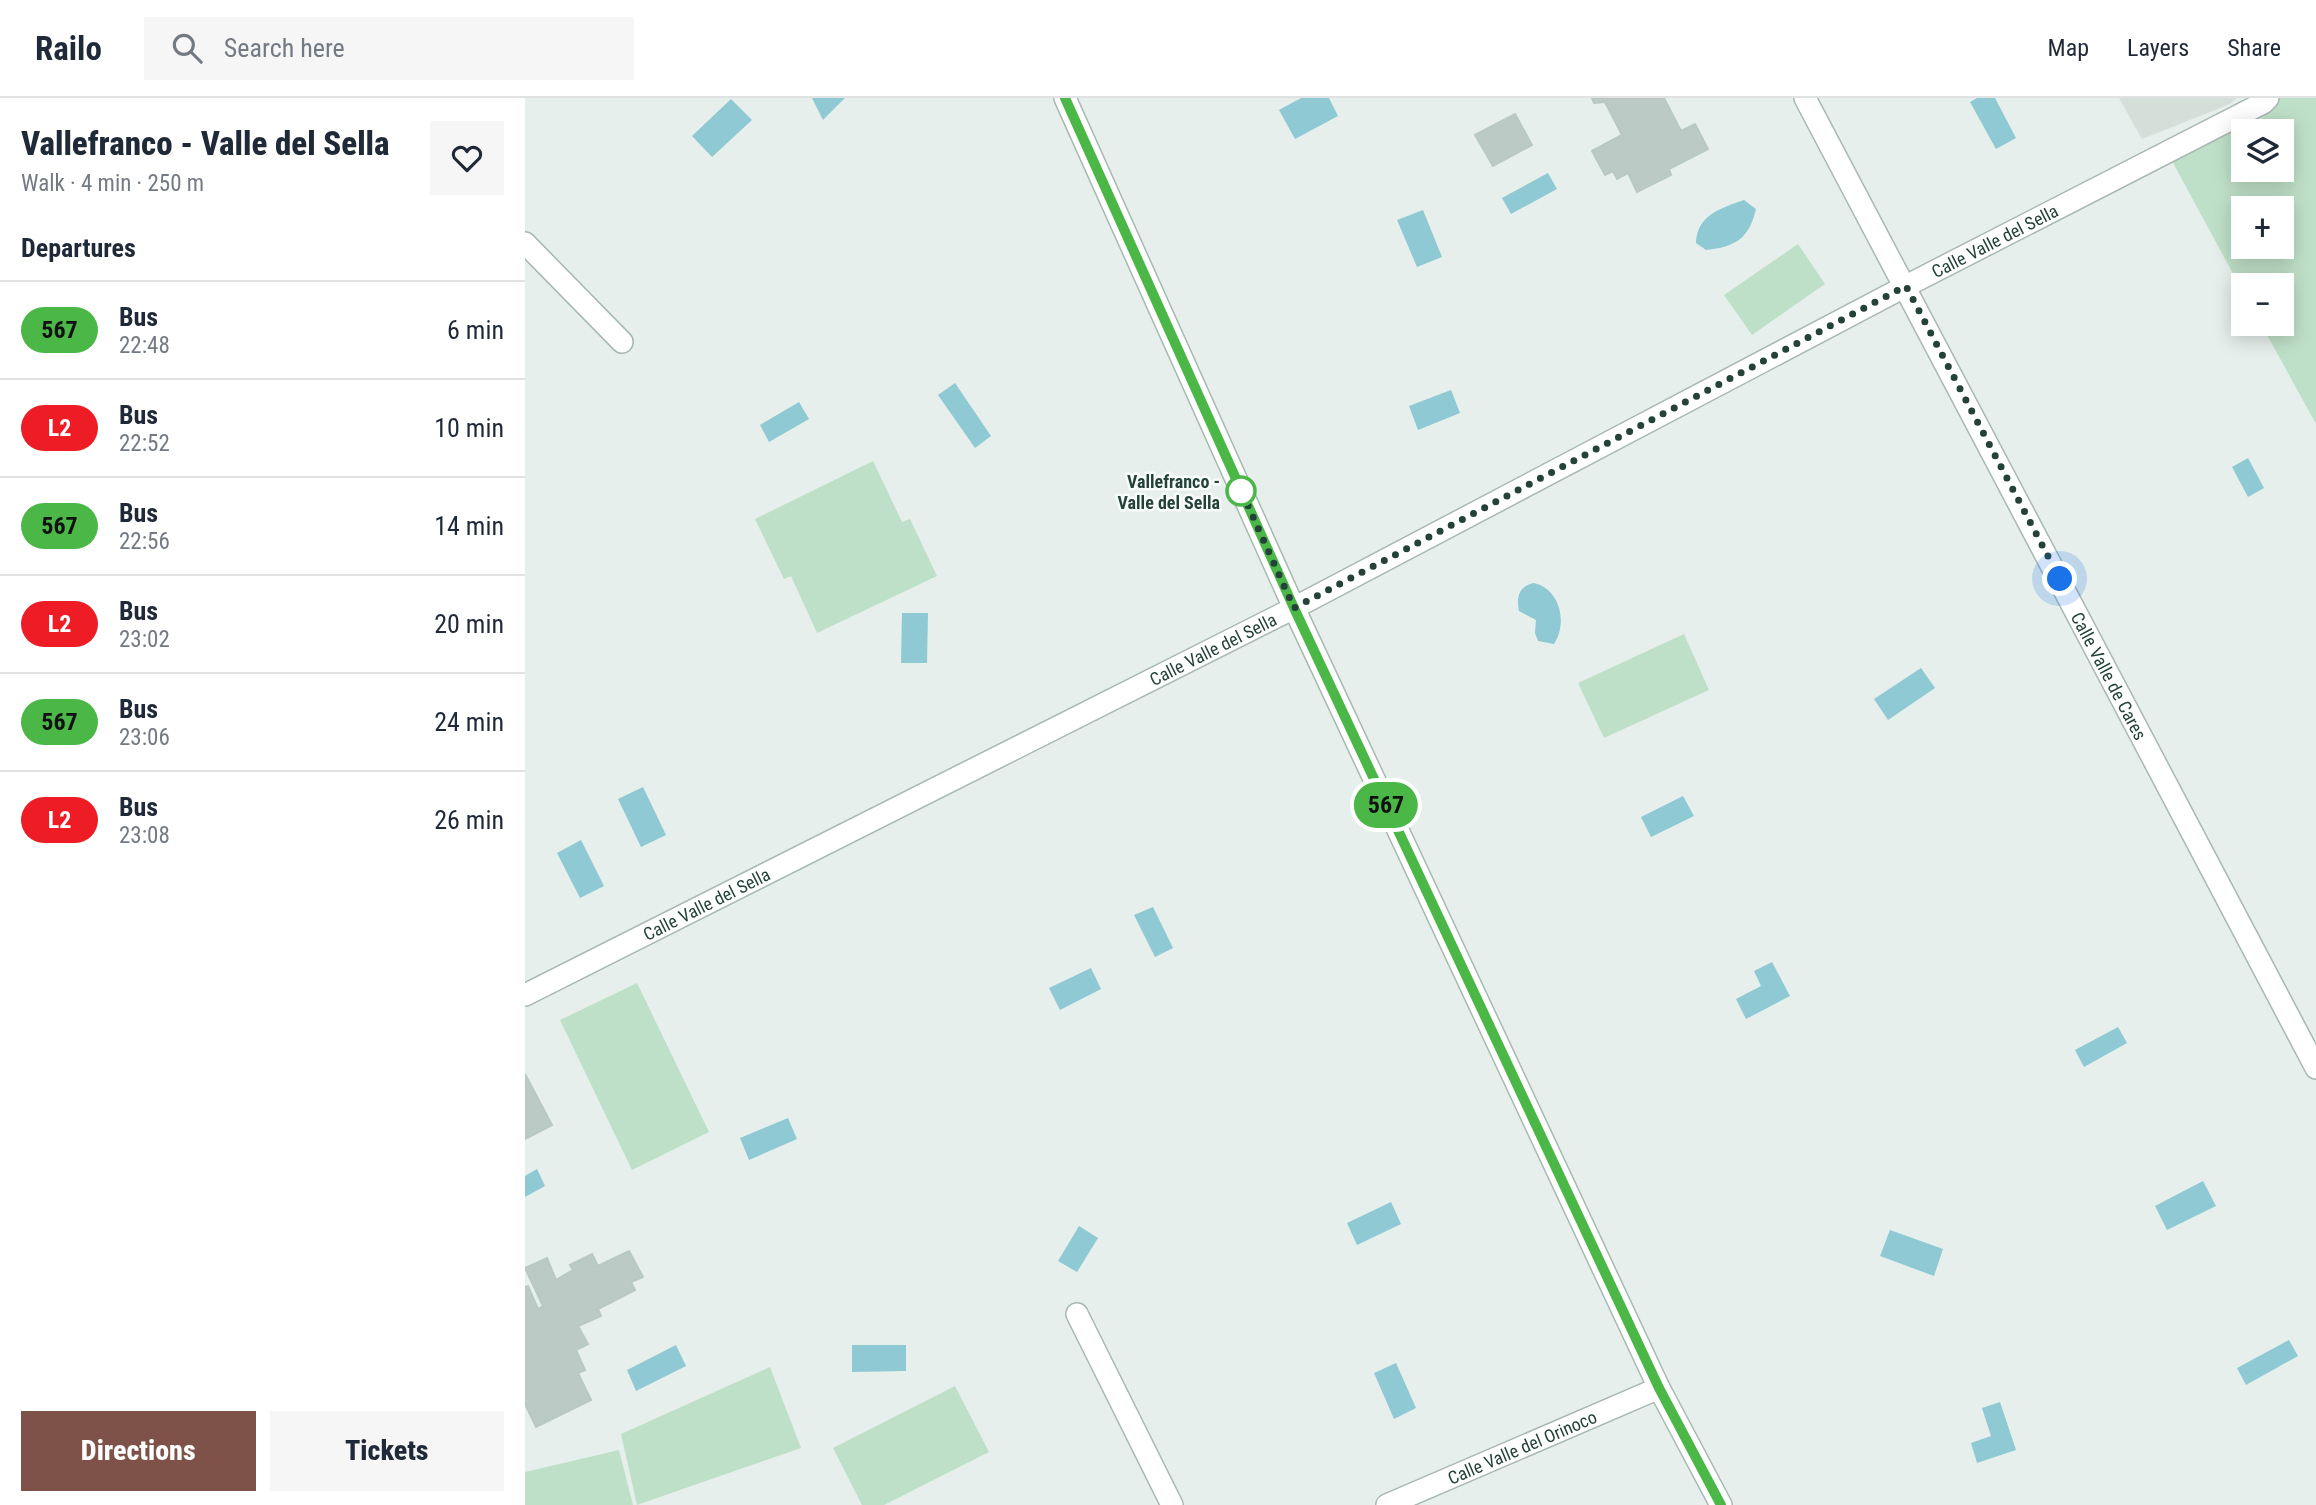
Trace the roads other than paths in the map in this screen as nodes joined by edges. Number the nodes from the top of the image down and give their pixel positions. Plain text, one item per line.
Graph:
1 (1065, 98) edge
2 (1805, 98) edge
3 (2267, 98) edge
4 (525, 243) edge
5 (1906, 286) junction
6 (622, 342) dead end
7 (1294, 608) junction
8 (525, 995) edge
9 (2316, 1068) edge
10 (1077, 1314) dead end
11 (1659, 1388) junction
12 (1172, 1505) edge
13 (1387, 1505) edge
14 (1721, 1505) edge

1 - 7 street
2 - 5 street, Calle Valle de Cares
3 - 5 street, Calle Valle del Sella
4 - 6 street
5 - 7 street, Calle Valle del Sella
5 - 9 street, Calle Valle de Cares
7 - 8 street, Calle Valle del Sella
7 - 11 street
10 - 12 street
11 - 13 street, Calle Valle del Orinoco
11 - 14 street

